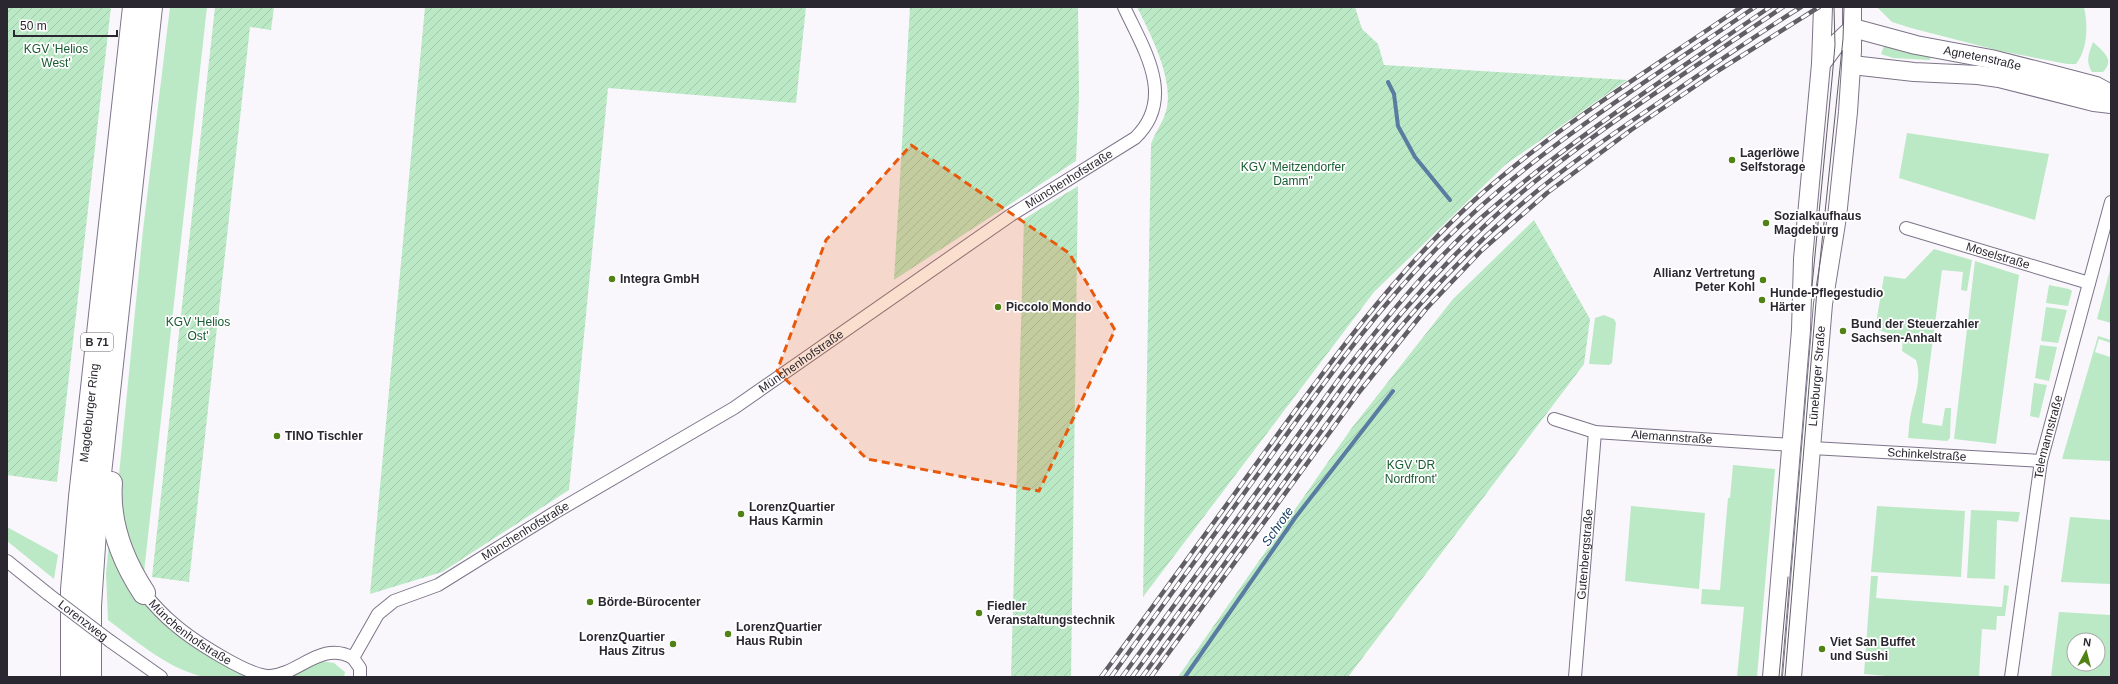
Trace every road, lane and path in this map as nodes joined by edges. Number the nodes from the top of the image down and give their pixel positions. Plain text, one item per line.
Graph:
1 (134, 7) edge
2 (151, 7) edge
3 (1124, 7) edge
4 (1823, 7) edge
5 (1852, 7) edge
6 (1853, 28) junction
7 (1823, 30) junction
8 (1835, 45) junction
9 (1821, 64) junction
10 (1852, 65) junction
11 (2111, 94) edge
12 (2111, 104) edge
13 (2111, 202) edge
14 (1906, 228) dead end
15 (2089, 283) junction
16 (110, 380) junction
17 (1554, 419) dead end
18 (1594, 432) junction
19 (1792, 445) junction
20 (1812, 448) junction
21 (2042, 461) junction
22 (7, 561) edge
23 (144, 593) joint
24 (353, 658) junction
25 (72, 677) edge
26 (90, 677) edge
27 (161, 677) edge
28 (360, 677) edge
29 (1575, 677) edge
30 (1772, 677) edge
31 (1792, 677) edge
32 (2011, 677) edge

1 - 25 highway, Magdeburger Ring / B 71
2 - 16 highway, Magdeburger Ring / B 71
3 - 24 street, Münchenhofstraße
4 - 7 main road, Lüneburger Straße
5 - 6 main road, Lüneburger Straße
6 - 8 main road
6 - 10 main road, Lüneburger Straße
6 - 11 main road, Agnetenstraße
7 - 8 main road
7 - 9 main road, Lüneburger Straße
8 - 9 main road
8 - 10 main road
9 - 19 main road, Lüneburger Straße
10 - 12 main road, Agnetenstraße
10 - 20 main road, Lüneburger Straße
13 - 15 street, Telemannstraße
14 - 15 street, Moselstraße
15 - 21 street, Telemannstraße
16 - 23 highway
16 - 26 highway, Magdeburger Ring / B 71
17 - 18 street, Alemannstraße
18 - 19 street, Alemannstraße
18 - 29 street, Gutenbergstraße
19 - 30 main road, Lüneburger Straße
20 - 21 street, Schinkelstraße
20 - 31 main road, Lüneburger Straße
21 - 32 street, Telemannstraße
22 - 27 street, Lorenzweg, bridge
23 - 24 street, Münchenhofstraße
24 - 28 street

